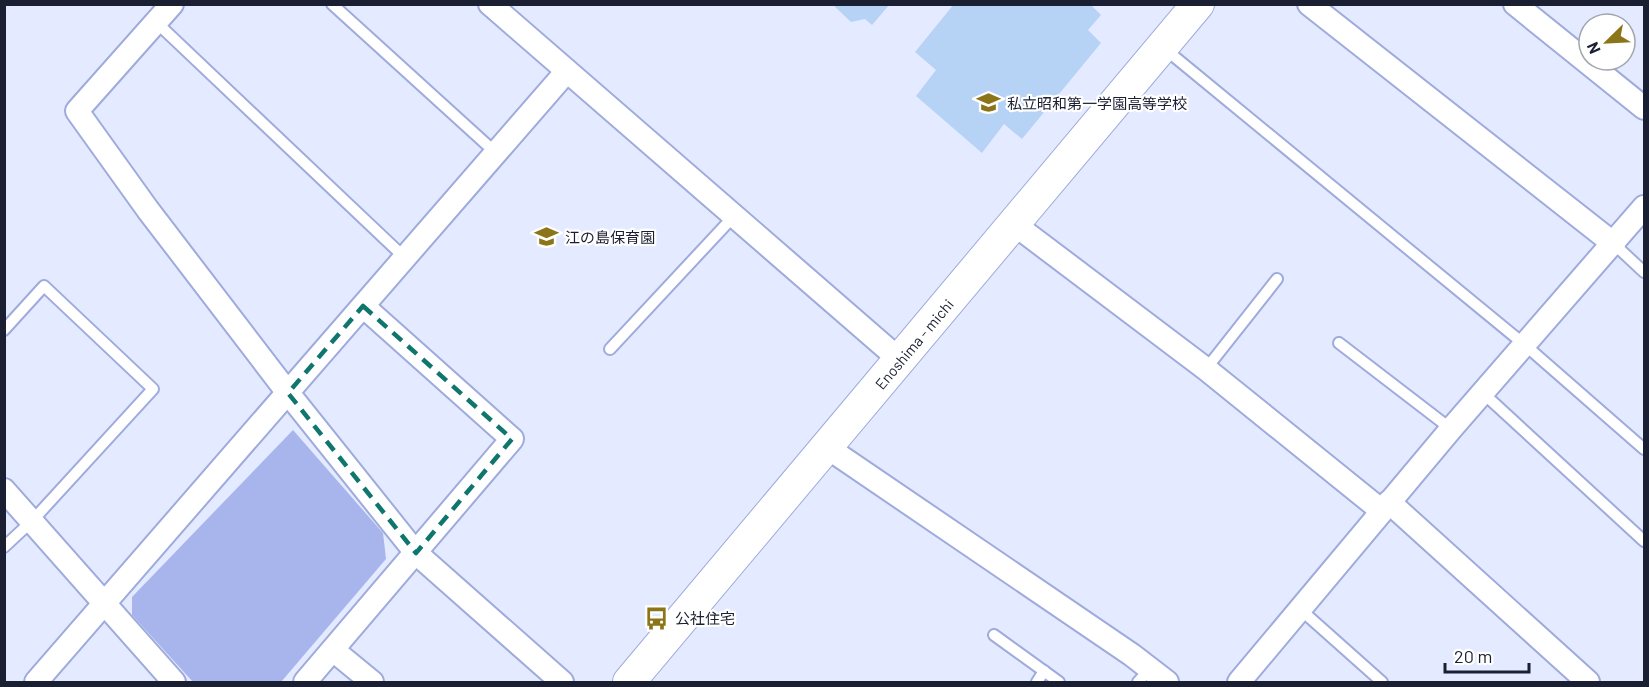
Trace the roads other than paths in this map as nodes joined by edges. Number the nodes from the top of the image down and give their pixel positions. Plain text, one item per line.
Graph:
1 (172, 4) edge
2 (332, 4) edge
3 (490, 4) edge
4 (1198, 4) edge
5 (1309, 4) edge
6 (1515, 4) edge
7 (156, 22) junction
8 (1162, 46) junction
9 (567, 71) junction
10 (1644, 108) edge
11 (496, 153) junction
12 (1644, 207) edge
13 (734, 216) junction
14 (1014, 224) junction
15 (1614, 244) junction
16 (405, 258) junction
17 (1644, 272) edge
18 (1277, 279) dead end
19 (363, 306) junction
20 (4, 330) edge
21 (1340, 343) dead end
22 (1525, 345) junction
23 (610, 348) dead end
24 (900, 360) junction
25 (1206, 369) junction
26 (288, 393) junction
27 (1483, 393) junction
28 (1451, 429) junction
29 (828, 448) junction
30 (1644, 449) edge
31 (4, 490) edge
32 (1386, 507) junction
33 (33, 520) junction
34 (1644, 541) edge
35 (4, 547) edge
36 (416, 553) junction
37 (105, 603) junction
38 (1300, 609) junction
39 (994, 635) dead end
40 (333, 650) junction
41 (1044, 671) junction
42 (1152, 678) edge
43 (36, 682) edge
44 (174, 682) edge
45 (305, 682) edge
46 (372, 682) edge
47 (562, 682) edge
48 (629, 682) edge
49 (1037, 682) edge
50 (1059, 682) edge
51 (1239, 682) edge
52 (1382, 682) edge
53 (1588, 682) edge

1 - 7 street
2 - 11 lane
3 - 9 street
4 - 8 street, Enoshima - michi
5 - 15 street
6 - 10 street
7 - 16 lane
7 - 26 street
8 - 14 street, Enoshima - michi
8 - 22 lane
9 - 11 street
9 - 13 street
11 - 16 street
12 - 15 street
13 - 23 lane
13 - 24 street
14 - 24 street, Enoshima - michi
14 - 25 street
15 - 17 lane
15 - 22 street
16 - 19 street
18 - 25 lane
19 - 26 street
19 - 36 street
20 - 33 lane
21 - 28 lane
22 - 27 street
22 - 30 lane
24 - 29 street, Enoshima - michi
25 - 32 street
26 - 36 street
26 - 37 street
27 - 28 street
27 - 34 lane
28 - 32 street
29 - 42 street
29 - 48 street, Enoshima - michi
31 - 33 street
32 - 38 street
32 - 53 street
33 - 35 lane
33 - 37 street
36 - 40 street
36 - 47 street
37 - 43 street
37 - 44 street
38 - 51 street
38 - 52 lane
39 - 41 lane
40 - 45 street
40 - 46 street
41 - 49 lane
41 - 50 lane

